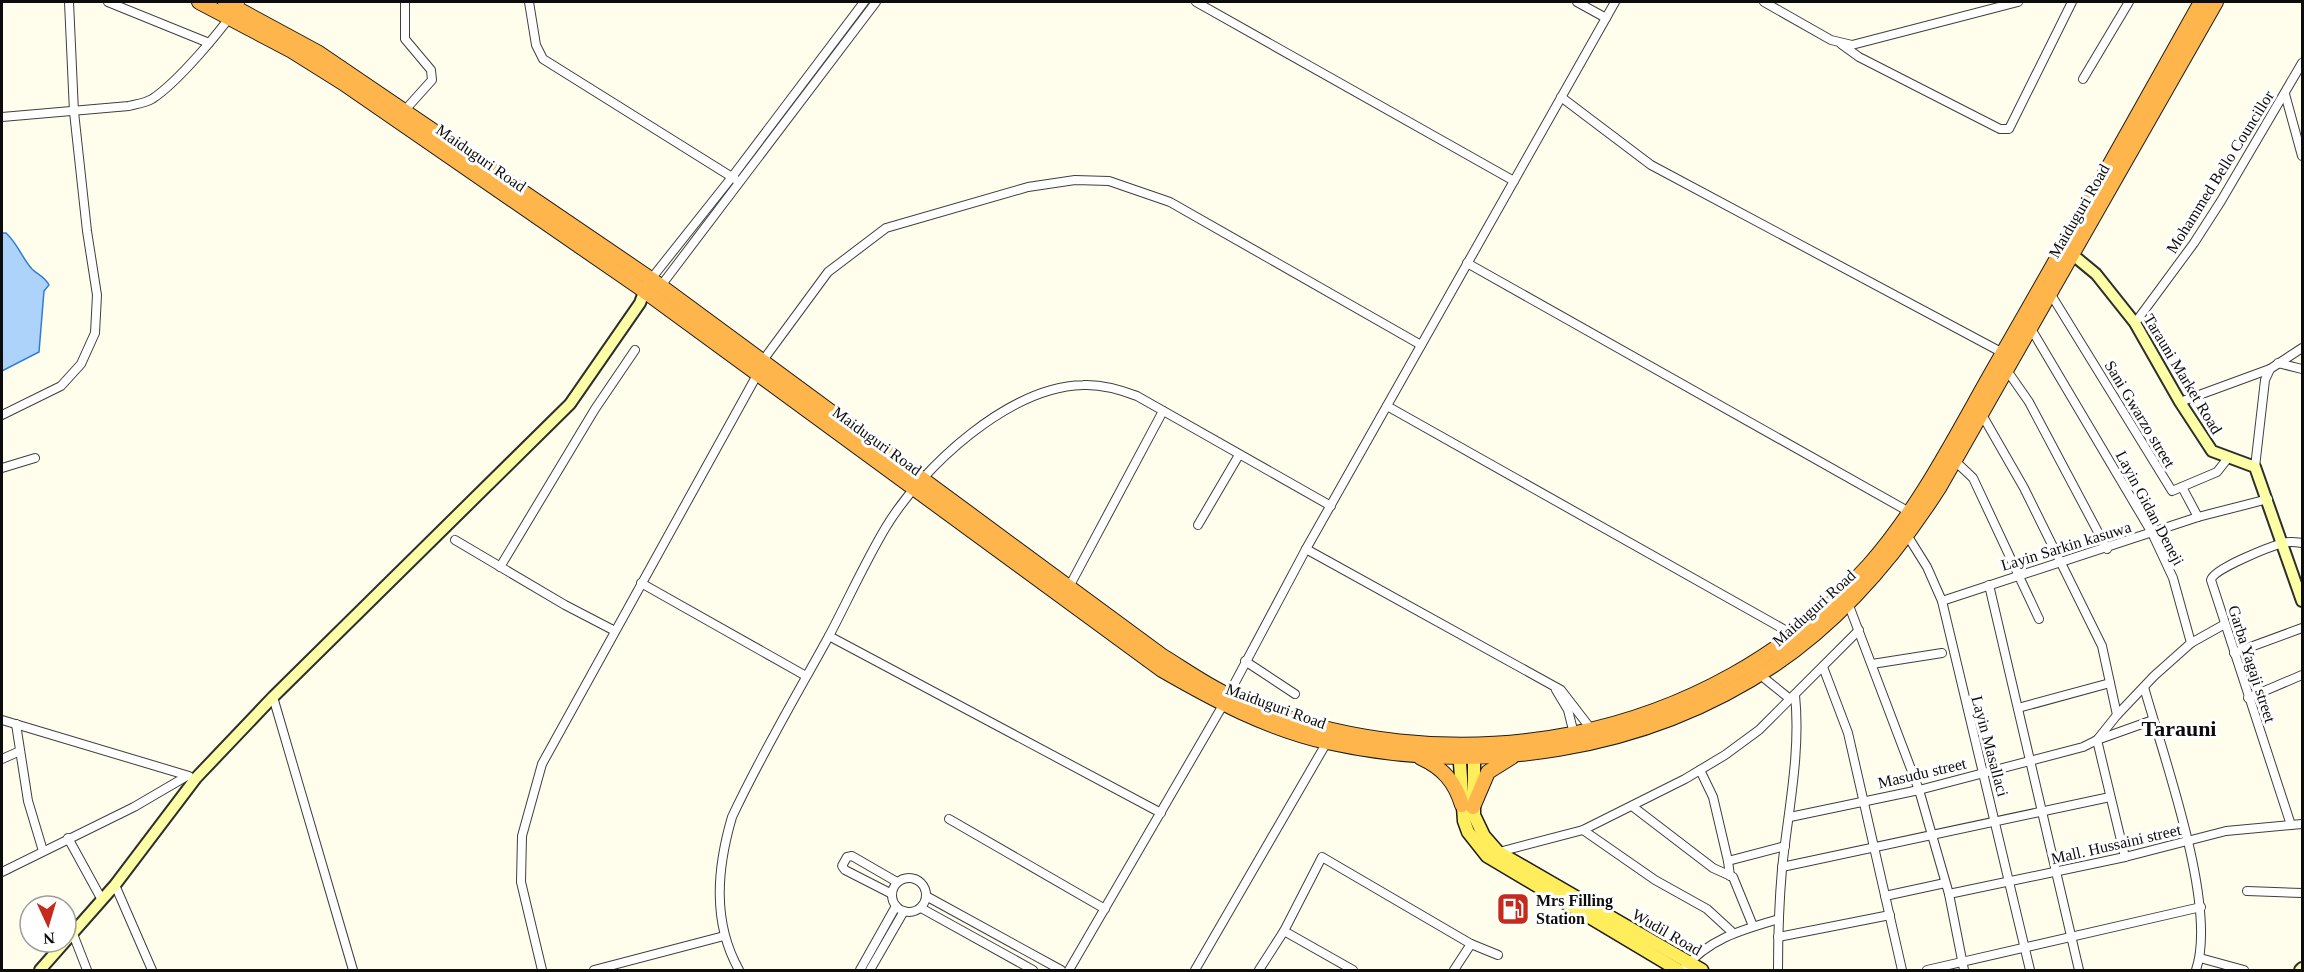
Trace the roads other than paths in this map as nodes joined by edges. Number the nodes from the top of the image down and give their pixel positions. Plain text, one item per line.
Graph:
1 (69, 2) edge
2 (108, 2) edge
3 (199, 2) edge
4 (405, 2) edge
5 (530, 2) edge
6 (864, 2) edge
7 (876, 2) edge
8 (1196, 2) edge
9 (1577, 2) edge
10 (1615, 2) edge
11 (1764, 2) edge
12 (2018, 2) edge
13 (2072, 2) edge
14 (2129, 2) edge
15 (2201, 2) edge
16 (2216, 2) edge
17 (233, 7) edge
18 (1606, 18) junction
19 (209, 44) junction
20 (1841, 44) junction
21 (2302, 63) edge
22 (2083, 80) dead end
23 (2285, 94) junction
24 (1561, 97) junction
25 (405, 110) junction
26 (74, 111) junction
27 (2, 117) edge
28 (2302, 156) edge
29 (735, 179) junction
30 (1514, 181) junction
31 (2068, 251) junction
32 (1467, 263) junction
33 (649, 291) junction
34 (2050, 293) junction
35 (2135, 323) junction
36 (2030, 327) junction
37 (1421, 345) junction
38 (2302, 348) edge
39 (635, 350) dead end
40 (2003, 353) junction
41 (2278, 363) junction
42 (759, 369) junction
43 (2006, 369) junction
44 (2270, 369) junction
45 (2302, 369) edge
46 (2180, 402) junction
47 (1387, 406) junction
48 (1163, 411) junction
49 (1981, 412) junction
50 (2, 415) edge
51 (1239, 455) junction
52 (34, 458) dead end
53 (2228, 458) junction
54 (1955, 461) junction
55 (2255, 467) junction
56 (2, 468) edge
57 (918, 484) junction
58 (2182, 487) junction
59 (2268, 499) junction
60 (1331, 506) junction
61 (1914, 515) junction
62 (2198, 517) junction
63 (1198, 525) dead end
64 (2152, 533) junction
65 (1907, 535) junction
66 (454, 540) dead end
67 (2284, 543) junction
68 (2302, 543) edge
69 (1306, 549) junction
70 (2107, 549) junction
71 (2061, 563) junction
72 (500, 567) junction
73 (2018, 575) junction
74 (641, 583) junction
75 (1989, 585) junction
76 (1069, 587) junction
77 (1942, 601) junction
78 (2302, 601) edge
79 (1848, 603) junction
80 (2039, 619) dead end
81 (2225, 624) junction
82 (2302, 628) edge
83 (1859, 630) junction
84 (615, 631) junction
85 (829, 636) junction
86 (1794, 636) junction
87 (2191, 644) junction
88 (1942, 653) dead end
89 (2234, 653) junction
90 (1245, 661) junction
91 (1872, 664) junction
92 (1823, 667) junction
93 (1759, 674) junction
94 (2302, 675) edge
95 (806, 676) junction
96 (2110, 682) junction
97 (1554, 686) junction
98 (2144, 687) junction
99 (1295, 694) dead end
100 (273, 697) junction
101 (1793, 697) junction
102 (2248, 698) junction
103 (1225, 700) junction
104 (2018, 708) junction
105 (2117, 715) junction
106 (2, 720) edge
107 (2154, 720) junction
108 (16, 724) junction
109 (1592, 730) junction
110 (1574, 735) junction
111 (2097, 740) junction
112 (1327, 742) junction
113 (20, 751) junction
114 (1460, 751) junction
115 (1474, 751) junction
116 (1414, 754) junction
117 (1517, 754) junction
118 (2, 759) edge
119 (2031, 763) junction
120 (1700, 770) junction
121 (1984, 772) junction
122 (192, 777) junction
123 (1919, 790) junction
124 (2110, 797) junction
125 (1863, 801) junction
126 (1468, 806) junction
127 (1632, 806) junction
128 (1161, 813) junction
129 (2043, 813) junction
130 (1790, 817) junction
131 (949, 819) dead end
132 (1996, 822) junction
133 (2302, 824) edge
134 (2291, 825) junction
135 (1583, 830) junction
136 (1931, 837) junction
137 (68, 838) junction
138 (2186, 841) junction
139 (1785, 846) junction
140 (1874, 849) junction
141 (43, 851) junction
142 (1498, 852) junction
143 (2125, 857) junction
144 (1728, 861) junction
145 (1782, 867) junction
146 (1520, 871) junction
147 (2, 872) edge
148 (2056, 872) junction
149 (1730, 876) junction
150 (2011, 881) junction
151 (897, 882) junction
152 (1945, 883) junction
153 (115, 885) junction
154 (2247, 891) dead end
155 (2302, 893) edge
156 (892, 894) junction
157 (1948, 894) junction
158 (927, 896) junction
159 (1885, 896) junction
160 (102, 900) junction
161 (2201, 907) junction
162 (921, 908) junction
163 (900, 909) junction
164 (1105, 909) junction
165 (1890, 915) junction
166 (1779, 919) junction
167 (974, 922) junction
168 (1753, 926) junction
169 (884, 927) junction
170 (78, 928) edge
171 (892, 931) junction
172 (1284, 931) junction
173 (1732, 932) junction
174 (968, 933) junction
175 (724, 936) junction
176 (1778, 937) junction
177 (2071, 937) junction
178 (1471, 944) junction
179 (78, 947) edge
180 (2026, 947) junction
181 (55, 954) edge
182 (1498, 955) dead end
183 (2200, 958) junction
184 (1963, 966) edge
185 (1683, 968) edge
186 (40, 970) edge
187 (87, 970) edge
188 (152, 970) edge
189 (353, 970) edge
190 (542, 970) edge
191 (594, 970) edge
192 (739, 970) edge
193 (860, 970) edge
194 (870, 970) edge
195 (1033, 970) edge
196 (1061, 970) edge
197 (1069, 970) edge
198 (1195, 970) edge
199 (1259, 970) edge
200 (1353, 970) edge
201 (1454, 970) edge
202 (1702, 970) edge
203 (1778, 970) edge
204 (1902, 970) edge
205 (1927, 970) edge
206 (2030, 970) edge
207 (2079, 970) edge
208 (2196, 970) edge
209 (2244, 970) edge

1 - 26 street
2 - 19 street
3 - 17 highway, Maiduguri Road
4 - 25 street
5 - 29 street
6 - 29 street
7 - 29 street
8 - 30 street
9 - 18 street
10 - 18 street
11 - 20 street
12 - 20 street
13 - 20 street
14 - 22 street
15 - 31 highway, Maiduguri Road
16 - 31 highway, Maiduguri Road
17 - 19 street
17 - 25 highway, Maiduguri Road
17 - 33 highway, Maiduguri Road
18 - 24 street
19 - 26 street
21 - 23 street, Mohammed Bello Councillor
23 - 28 street
23 - 35 street, Mohammed Bello Councillor
24 - 30 street
24 - 40 street
25 - 33 highway, Maiduguri Road
26 - 27 street
26 - 50 street
29 - 33 street
30 - 32 street
31 - 34 highway, Maiduguri Road
31 - 35 street, Tarauni Market Road
31 - 40 highway, Maiduguri Road
32 - 37 street
32 - 61 street
33 - 42 highway, Maiduguri Road
33 - 100 street
34 - 36 highway, Maiduguri Road
34 - 58 street, Sani Gwarzo street
35 - 46 street, Tarauni Market Road
36 - 43 highway, Maiduguri Road
36 - 64 street, Layin Gidan Deneji
37 - 42 street
37 - 47 street
38 - 41 street
39 - 72 street
40 - 61 highway, Maiduguri Road
41 - 44 street
41 - 45 street
42 - 57 highway, Maiduguri Road
42 - 74 street
43 - 49 highway, Maiduguri Road
43 - 70 street
44 - 46 street
44 - 55 street
46 - 53 street, Tarauni Market Road
47 - 60 street
47 - 86 street
48 - 51 street
48 - 57 street
48 - 76 street
49 - 54 highway, Maiduguri Road
49 - 71 street
51 - 60 street
51 - 63 street
52 - 56 street
53 - 55 street, Tarauni Market Road
53 - 58 street, Sani Gwarzo street
54 - 61 highway, Maiduguri Road
54 - 73 street
55 - 59 street
57 - 76 highway, Maiduguri Road
57 - 85 street
57 - 103 highway, Maiduguri Road
58 - 62 street
59 - 62 street, Layin Sarkin kasuwa
59 - 67 street
60 - 69 street
61 - 65 highway, Maiduguri Road
61 - 86 highway, Maiduguri Road
62 - 64 street, Layin Sarkin kasuwa
64 - 70 street, Layin Sarkin kasuwa
64 - 87 street, Layin Gidan Deneji
65 - 77 street, Layin Masallaci
65 - 79 highway, Maiduguri Road
66 - 72 street
67 - 68 street
67 - 78 street
67 - 81 street, Garba Yagaji street
69 - 90 street
69 - 97 street
70 - 71 street, Layin Sarkin kasuwa
71 - 73 street, Layin Sarkin kasuwa
71 - 96 street
72 - 84 street
73 - 75 street, Layin Sarkin kasuwa
73 - 80 street
74 - 84 street
74 - 95 street
75 - 77 street, Layin Sarkin kasuwa
75 - 104 street
76 - 103 highway, Maiduguri Road
77 - 121 street, Layin Masallaci
79 - 83 street
79 - 93 highway, Maiduguri Road
81 - 87 street
81 - 89 street, Garba Yagaji street
82 - 89 street
83 - 91 street
83 - 92 street
84 - 190 street
85 - 95 street
85 - 128 street
86 - 109 highway, Maiduguri Road
87 - 98 street
88 - 91 street
89 - 102 street, Garba Yagaji street
90 - 99 street
90 - 103 street
91 - 123 street
92 - 101 street
92 - 125 street
93 - 101 street
93 - 117 highway, Maiduguri Road
94 - 102 street
95 - 175 street
96 - 104 street
96 - 105 street
97 - 109 street
97 - 110 street
98 - 105 street
98 - 107 street
100 - 122 street
100 - 189 street
101 - 120 street
101 - 130 street
102 - 134 street, Garba Yagaji street
103 - 112 highway, Maiduguri Road
103 - 114 highway, Maiduguri Road
103 - 128 street
104 - 119 street
105 - 111 street, Masudu street
106 - 108 street
107 - 111 street
107 - 138 street
108 - 113 street
108 - 122 street
109 - 110 highway, Maiduguri Road
110 - 115 highway, Maiduguri Road
111 - 119 street, Masudu street
111 - 124 street
112 - 116 highway, Maiduguri Road
112 - 198 street
113 - 118 street
113 - 141 street
114 - 115 highway, Maiduguri Road
114 - 116 highway, Maiduguri Road
114 - 126 main road, Wudil Road
115 - 117 highway, Maiduguri Road
115 - 126 main road, Wudil Road
116 - 126 highway
117 - 126 highway
119 - 121 street, Masudu street
119 - 129 street
120 - 127 street
120 - 144 street
121 - 123 street, Masudu street
121 - 132 street, Layin Masallaci
122 - 137 street
122 - 153 street
123 - 125 street, Masudu street
123 - 136 street
124 - 129 street
124 - 143 street
125 - 130 street, Masudu street
125 - 140 street
126 - 142 main road, Wudil Road
126 - 146 main road, Wudil Road
127 - 135 street
127 - 149 street
128 - 164 street
129 - 132 street
129 - 148 street
130 - 139 street
131 - 164 street
132 - 136 street
132 - 150 street, Layin Masallaci
133 - 134 street
134 - 138 street, Mall. Hussaini street
135 - 142 street
135 - 173 street
136 - 140 street
136 - 152 street
137 - 141 street
137 - 160 street
138 - 143 street, Mall. Hussaini street
138 - 161 street
139 - 144 street
139 - 145 street
140 - 145 street
140 - 159 street
141 - 147 street
142 - 146 main road, Wudil Road
143 - 148 street, Mall. Hussaini street
144 - 149 street
145 - 166 street
146 - 185 main road, Wudil Road
148 - 150 street, Mall. Hussaini street
148 - 177 street
149 - 168 street
150 - 157 street, Mall. Hussaini street
150 - 180 street, Layin Masallaci
151 - 156 street
151 - 156 street
151 - 158 street
152 - 157 street
152 - 159 street
153 - 160 street
153 - 188 street
154 - 155 street
156 - 163 street
157 - 184 street
158 - 162 street
158 - 167 street
159 - 165 street
160 - 170 street
161 - 177 street
161 - 183 street
162 - 163 street
162 - 174 street
163 - 169 street
163 - 171 street
164 - 197 street
165 - 176 street
165 - 204 street
166 - 168 street
166 - 176 street
167 - 174 street
167 - 196 street
168 - 173 street
169 - 171 street
169 - 193 street
171 - 194 street
172 - 178 street
172 - 199 street
172 - 200 street
173 - 185 street
174 - 195 street
175 - 191 street
175 - 192 street
176 - 203 street
177 - 180 street
177 - 207 street
178 - 182 street
178 - 201 street
179 - 187 street
180 - 184 street
180 - 206 street, Layin Masallaci
181 - 186 street
183 - 208 street
183 - 209 street
184 - 205 street
185 - 202 main road, Wudil Road

